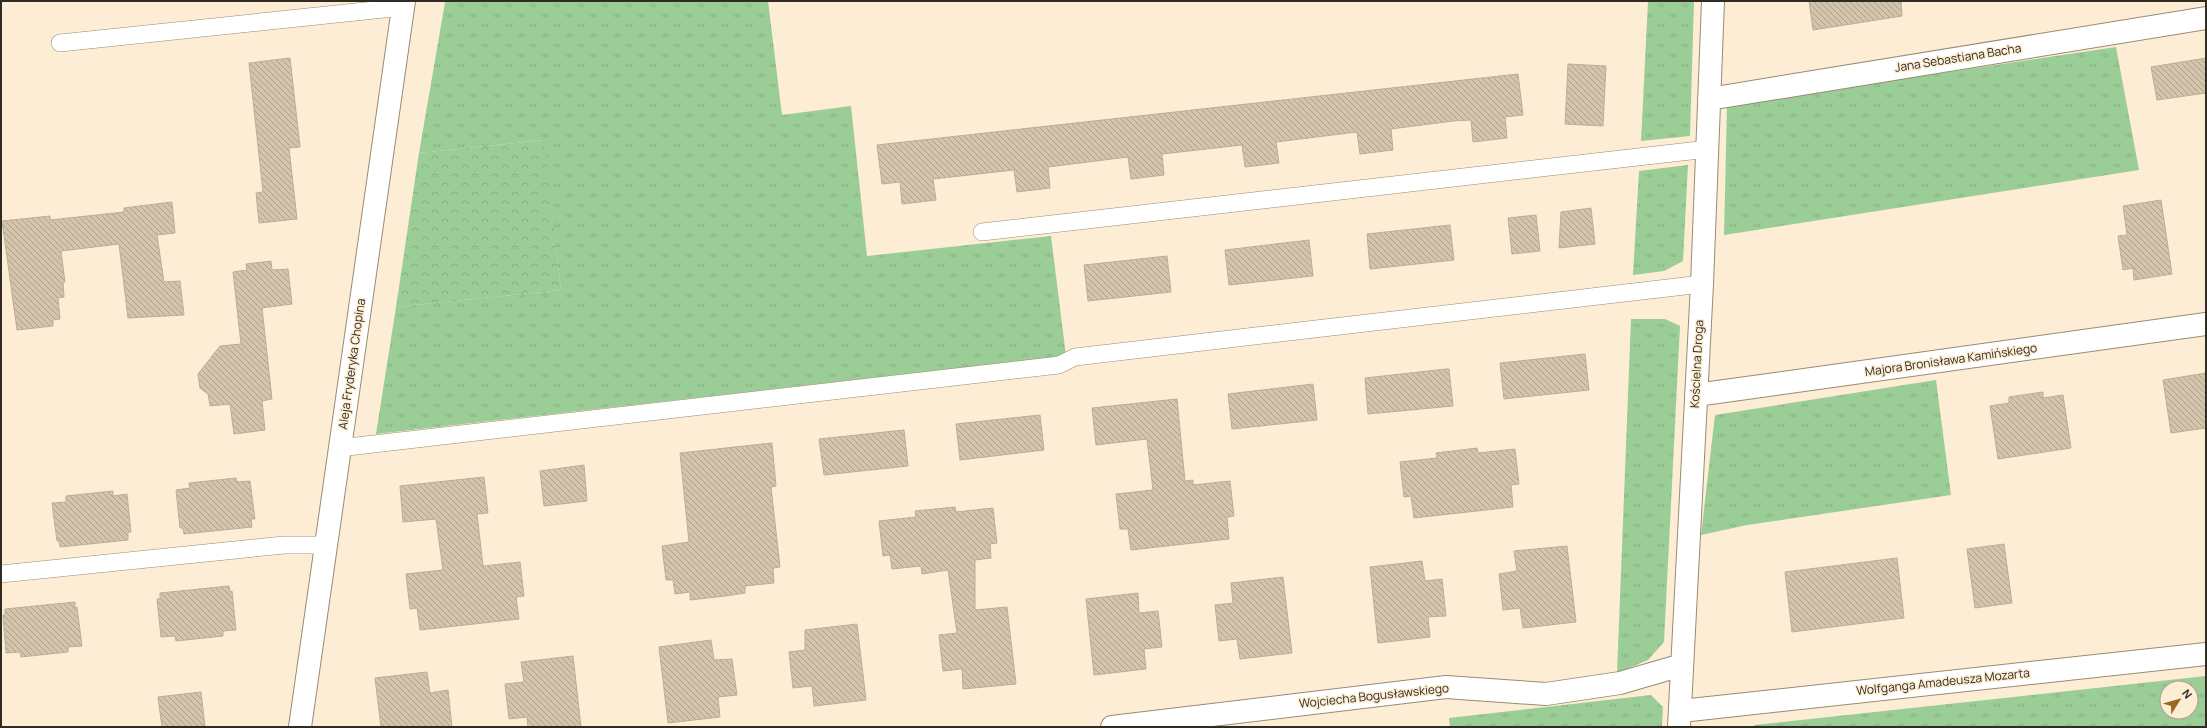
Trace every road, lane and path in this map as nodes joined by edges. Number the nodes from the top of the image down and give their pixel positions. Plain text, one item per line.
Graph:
1 (1713, 1) edge
2 (404, 4) edge
3 (2206, 18) edge
4 (60, 43) dead end
5 (1709, 99) junction
6 (1708, 149) junction
7 (982, 232) dead end
8 (1702, 284) junction
9 (2206, 324) edge
10 (1696, 395) junction
11 (340, 448) junction
12 (327, 545) junction
13 (1, 574) edge
14 (2206, 654) edge
15 (1682, 665) junction
16 (1680, 719) edge
17 (300, 727) edge
18 (1112, 727) edge

1 - 5 street, Kościelna Droga
2 - 4 lane
2 - 11 street, Aleja Fryderyka Chopina
3 - 5 street, Jana Sebastiana Bacha
5 - 6 street, Kościelna Droga
6 - 7 lane
6 - 8 street, Kościelna Droga
8 - 10 street, Kościelna Droga
8 - 11 lane
9 - 10 street, Majora Bronisława Kamińskiego
10 - 15 street, Kościelna Droga
11 - 12 street, Aleja Fryderyka Chopina
12 - 13 lane
12 - 17 street, Aleja Fryderyka Chopina
14 - 16 street, Wolfganga Amadeusza Mozarta
15 - 16 street, Kościelna Droga
15 - 18 street, Wojciecha Bogusławskiego

